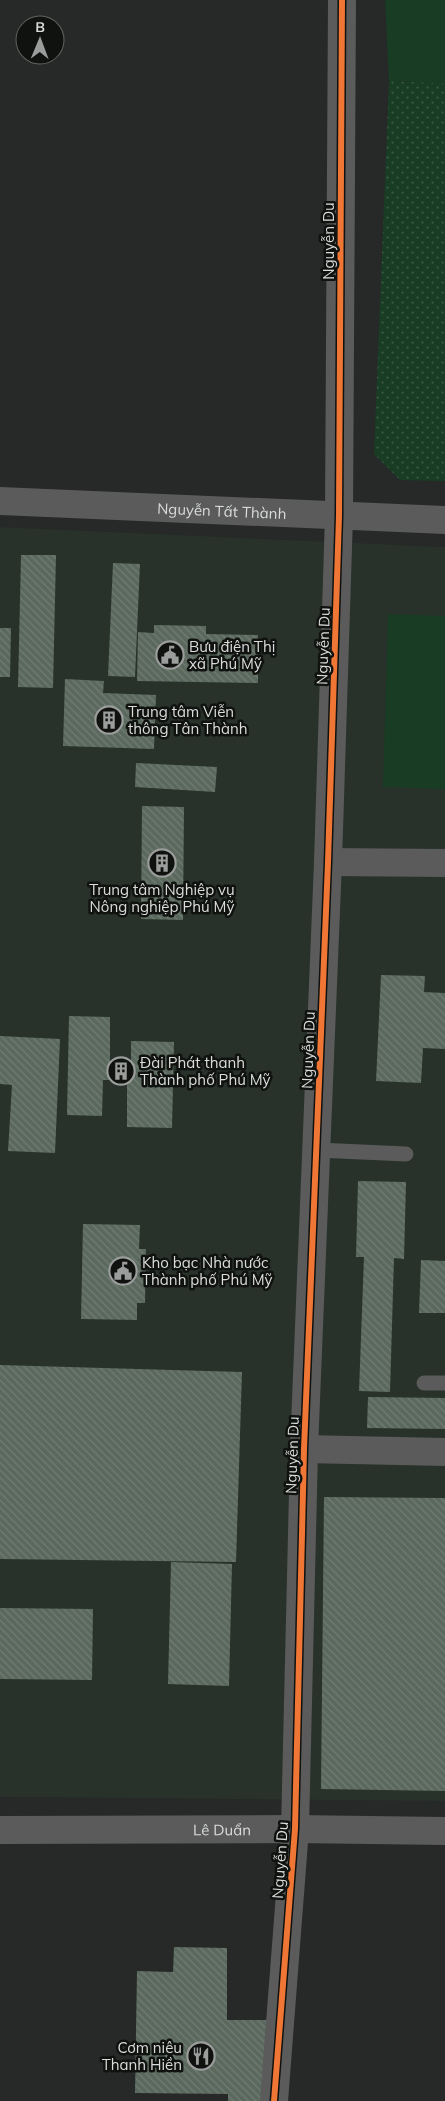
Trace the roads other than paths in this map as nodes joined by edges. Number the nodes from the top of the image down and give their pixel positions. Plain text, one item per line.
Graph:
1 (342, 0) edge
2 (0, 501) edge
3 (339, 516) junction
4 (445, 520) edge
5 (328, 862) junction
6 (445, 863) edge
7 (317, 1150) junction
8 (406, 1154) dead end
9 (424, 1383) dead end
10 (445, 1383) edge
11 (304, 1449) junction
12 (445, 1452) edge
13 (295, 1829) junction
14 (0, 1830) edge
15 (445, 1831) edge
16 (274, 2101) edge

1 - 3 street, Nguyễn Du
2 - 3 street, Nguyễn Tất Thành
3 - 4 street, Nguyễn Tất Thành
3 - 5 street, Nguyễn Du
5 - 6 street
5 - 7 street, Nguyễn Du
7 - 8 lane
7 - 11 street, Nguyễn Du
9 - 10 lane
11 - 12 street
11 - 13 street, Nguyễn Du
13 - 14 street, Lê Duẩn
13 - 15 street, Lê Duẩn
13 - 16 street, Nguyễn Du

